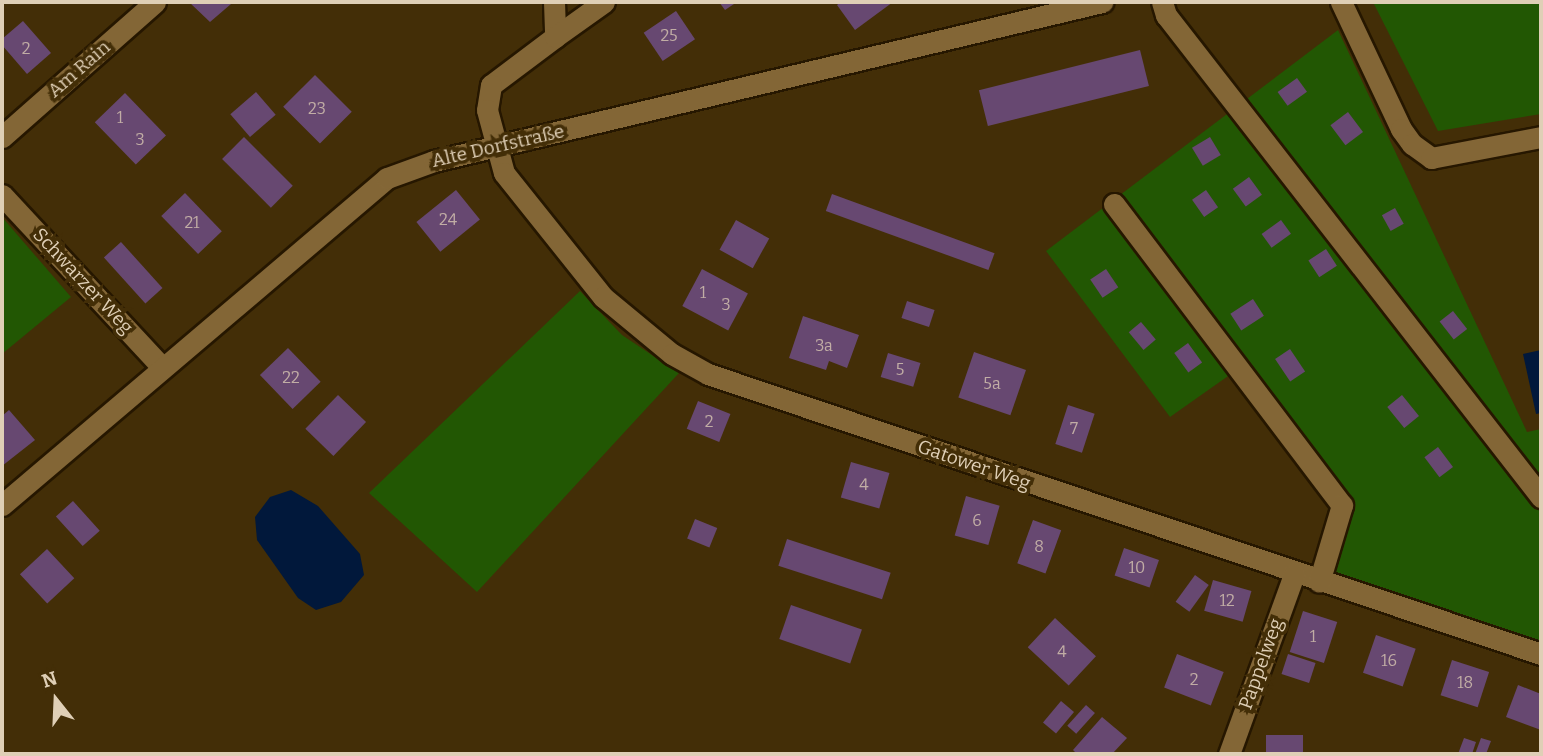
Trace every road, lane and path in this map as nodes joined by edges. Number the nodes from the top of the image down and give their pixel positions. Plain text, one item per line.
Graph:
1 (155, 2) edge
2 (554, 2) edge
3 (604, 2) edge
4 (1102, 2) edge
5 (1162, 2) edge
6 (1340, 2) edge
7 (555, 37) junction
8 (2, 137) edge
9 (1541, 137) edge
10 (496, 146) junction
11 (2, 195) edge
12 (1114, 204) dead end
13 (163, 368) junction
14 (1541, 496) edge
15 (2, 506) edge
16 (1294, 574) junction
17 (1319, 582) junction
18 (1541, 654) edge
19 (1229, 754) edge

1 - 8 street, Am Rain
2 - 7 street
3 - 7 street, Gatower Weg
4 - 10 street, Alte Dorfstraße
5 - 14 street
6 - 9 street
7 - 10 street, Gatower Weg
10 - 13 street, Alte Dorfstraße
10 - 16 street, Gatower Weg
11 - 13 street, Schwarzer Weg
12 - 17 street
13 - 15 street, Alte Dorfstraße
16 - 17 street, Gatower Weg
16 - 19 street, Pappelweg
17 - 18 street, Gatower Weg

